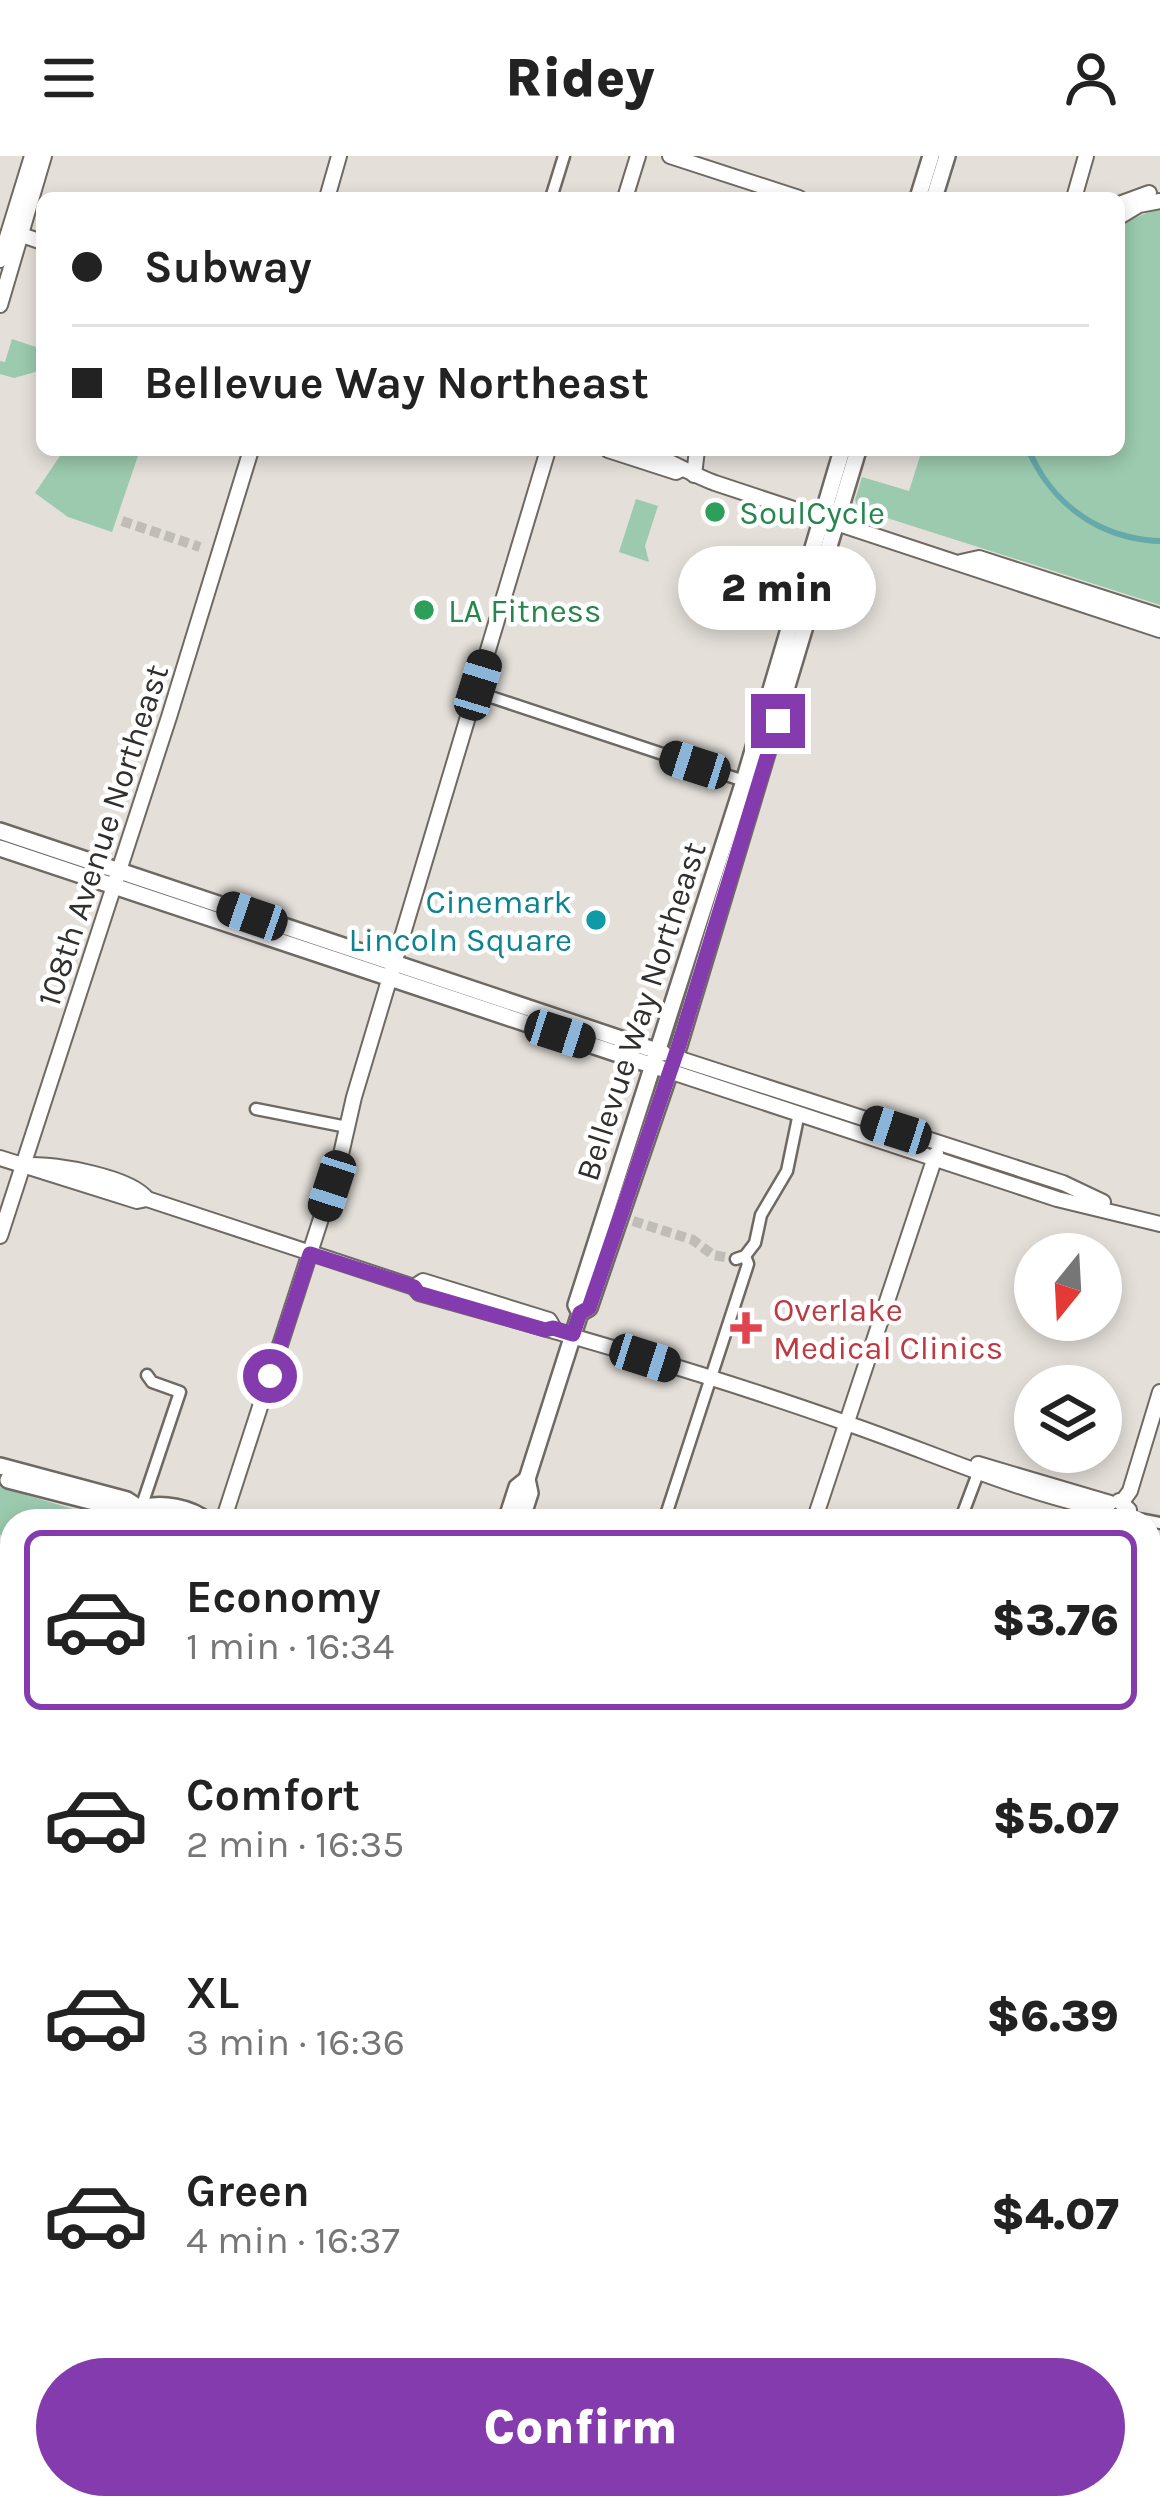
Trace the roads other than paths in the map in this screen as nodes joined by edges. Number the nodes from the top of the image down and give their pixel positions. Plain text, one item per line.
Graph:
1 (32, 156) edge
2 (44, 156) edge
3 (339, 156) edge
4 (564, 156) edge
5 (638, 156) edge
6 (670, 156) edge
7 (931, 156) edge
8 (947, 156) edge
9 (1082, 157) edge
10 (1160, 191) edge
11 (329, 192) edge
12 (553, 192) edge
13 (628, 192) edge
14 (768, 192) edge
15 (920, 192) edge
16 (936, 192) edge
17 (1075, 192) edge
18 (1160, 201) edge
19 (1125, 202) edge
20 (1125, 215) edge
21 (10, 231) edge
22 (0, 260) edge
23 (0, 305) edge
24 (249, 456) edge
25 (546, 456) edge
26 (627, 456) edge
27 (659, 456) edge
28 (695, 456) edge
29 (841, 456) edge
30 (856, 456) edge
31 (688, 472) junction
32 (829, 521) junction
33 (962, 562) junction
34 (1160, 616) edge
35 (1160, 630) edge
36 (476, 692) junction
37 (744, 781) junction
38 (0, 831) edge
39 (0, 848) edge
40 (719, 858) junction
41 (117, 880) junction
42 (720, 910) junction
43 (391, 971) junction
44 (664, 1061) junction
45 (256, 1109) dead end
46 (799, 1113) junction
47 (347, 1127) junction
48 (937, 1150) junction
49 (0, 1158) edge
50 (24, 1166) junction
51 (974, 1169) junction
52 (1046, 1177) junction
53 (1123, 1213) junction
54 (1160, 1224) edge
55 (0, 1236) edge
56 (310, 1254) junction
57 (414, 1287) junction
58 (580, 1313) junction
59 (553, 1328) junction
60 (573, 1334) junction
61 (147, 1375) dead end
62 (711, 1379) junction
63 (1160, 1392) edge
64 (847, 1423) junction
65 (0, 1466) edge
66 (980, 1470) junction
67 (0, 1477) edge
68 (527, 1479) junction
69 (137, 1507) junction
70 (121, 1509) edge
71 (129, 1509) edge
72 (140, 1509) edge
73 (179, 1509) edge
74 (227, 1509) edge
75 (510, 1509) edge
76 (525, 1509) edge
77 (668, 1509) edge
78 (818, 1509) edge
79 (965, 1509) edge
80 (1100, 1509) edge
81 (1119, 1509) edge

1 - 21 main road
2 - 21 main road
3 - 11 main road
4 - 12 street
5 - 13 main road
6 - 14 main road
7 - 15 main road
8 - 16 main road
9 - 17 main road
10 - 19 main road
18 - 20 main road
21 - 22 main road
21 - 23 main road
24 - 41 main road, 108th Avenue Northeast
25 - 36 main road
26 - 31 main road
27 - 31 main road
28 - 31 main road
29 - 32 main road, Bellevue Way Northeast
30 - 32 main road, Bellevue Way Northeast
31 - 32 main road
32 - 33 main road
32 - 37 main road, Bellevue Way Northeast
32 - 42 main road, Bellevue Way Northeast
33 - 34 main road
33 - 35 main road
36 - 37 street
36 - 43 main road
37 - 40 main road, Bellevue Way Northeast
38 - 41 main road
39 - 41 main road
40 - 42 main road
40 - 44 main road, Bellevue Way Northeast
41 - 43 main road
41 - 50 main road, 108th Avenue Northeast
42 - 44 main road, Bellevue Way Northeast
43 - 44 main road
43 - 47 main road
44 - 46 main road
44 - 48 main road
44 - 58 main road, Bellevue Way Northeast
44 - 58 main road, Bellevue Way Northeast
45 - 47 street
46 - 48 main road
46 - 62 street
47 - 56 main road
48 - 51 main road
48 - 52 main road
48 - 64 main road
49 - 50 main road
50 - 55 main road, 108th Avenue Northeast
50 - 56 main road
51 - 52 main road
51 - 53 main road
52 - 53 main road
53 - 54 main road
56 - 57 main road
56 - 74 main road
57 - 59 main road
57 - 59 main road
58 - 60 main road, Bellevue Way Northeast
59 - 60 main road
60 - 62 main road
60 - 68 main road, Bellevue Way Northeast
61 - 69 street
62 - 64 main road
62 - 77 street
63 - 81 main road
64 - 66 main road
64 - 78 main road
65 - 69 main road
66 - 79 street
66 - 80 main road
67 - 70 main road
68 - 75 main road, Bellevue Way Northeast
68 - 76 main road, Bellevue Way Northeast
69 - 71 main road
69 - 72 main road
69 - 73 main road

